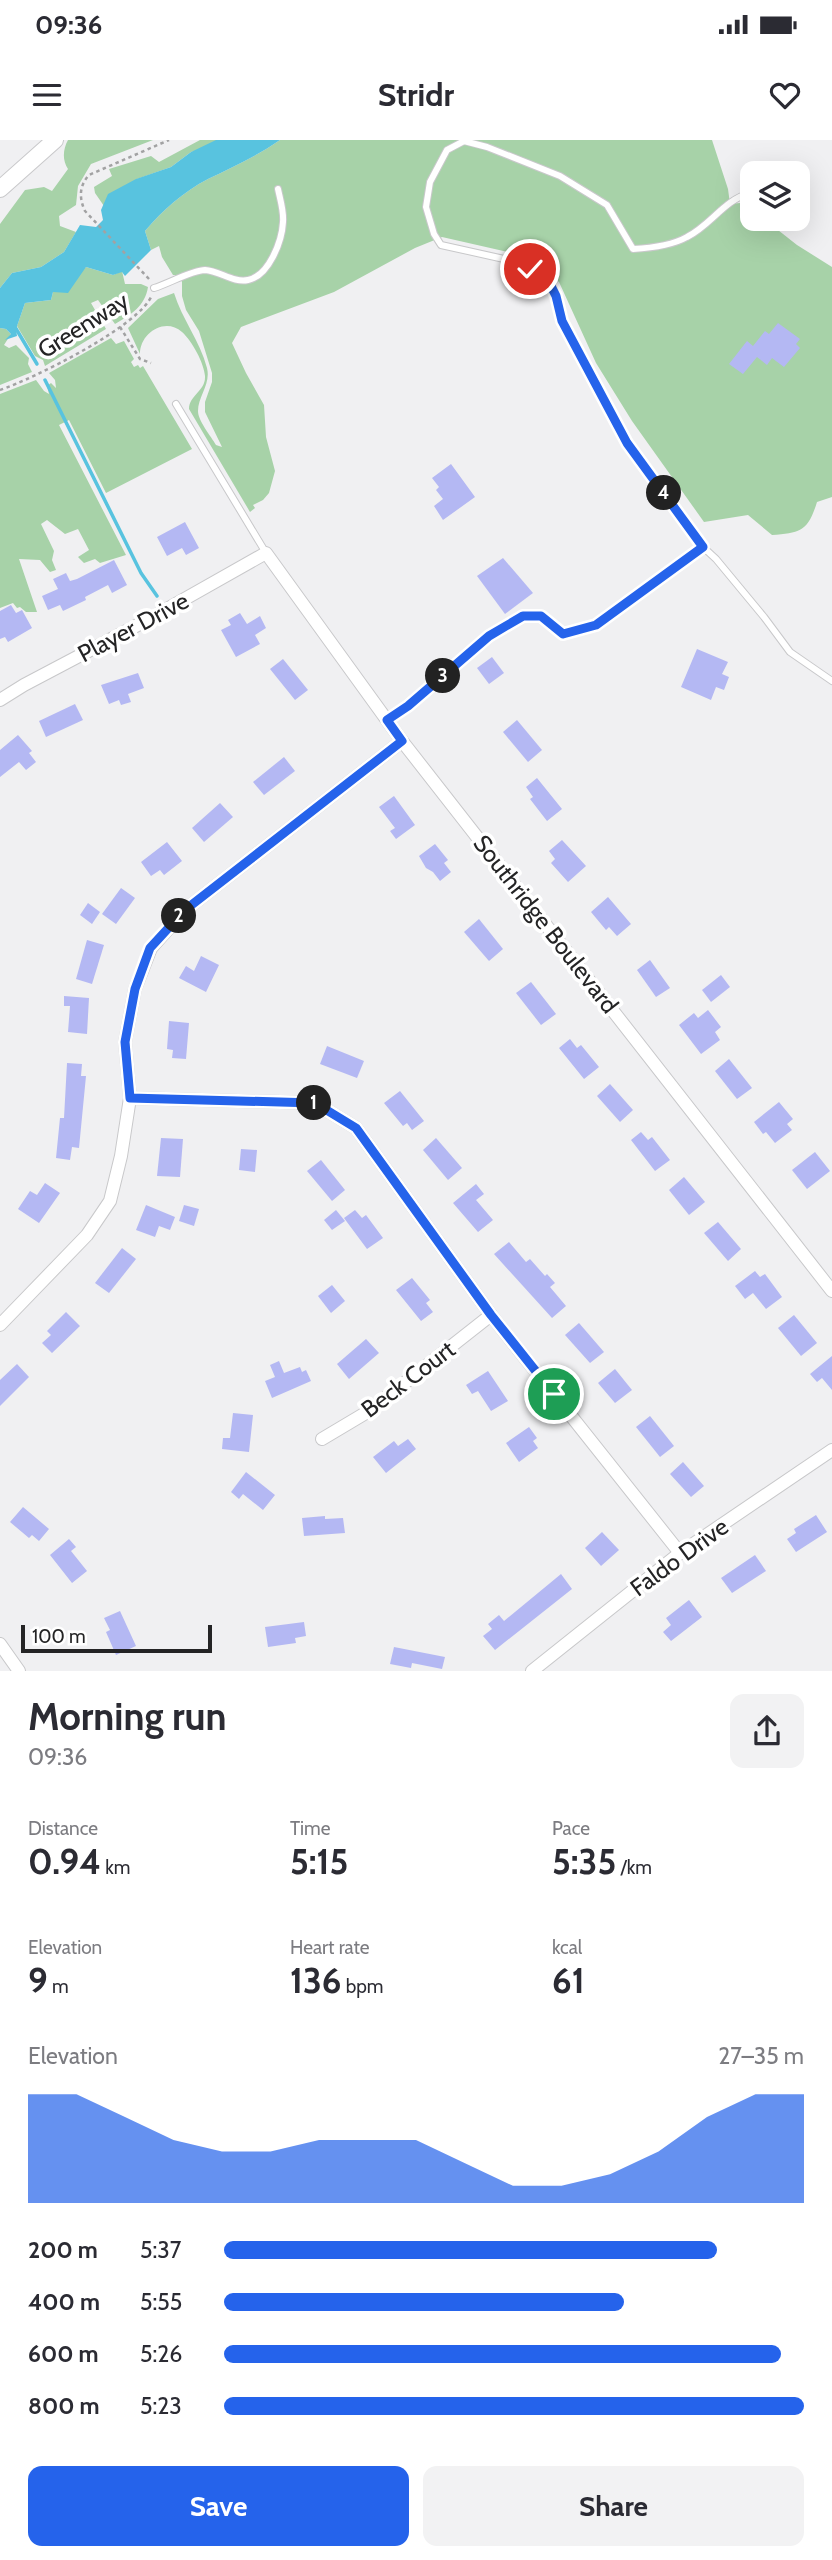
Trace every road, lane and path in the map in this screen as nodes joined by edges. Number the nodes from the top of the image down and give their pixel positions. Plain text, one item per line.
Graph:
1 (55, 140) edge
2 (169, 140) edge
3 (0, 189) edge
4 (278, 189) dead end
5 (740, 196) edge
6 (153, 288) junction
7 (120, 327) junction
8 (151, 363) dead end
9 (0, 390) edge
10 (176, 404) dead end
11 (703, 547) junction
12 (265, 553) junction
13 (832, 681) edge
14 (0, 700) edge
15 (387, 720) junction
16 (402, 741) junction
17 (130, 1098) junction
18 (832, 1291) edge
19 (491, 1315) junction
20 (0, 1325) edge
21 (322, 1439) dead end
22 (832, 1450) edge
23 (680, 1553) junction
24 (0, 1644) edge
25 (19, 1671) edge
26 (531, 1671) edge

1 - 3 street
2 - 6 path, Greenway
4 - 6 lane
5 - 11 lane
6 - 7 path, Greenway
7 - 8 path
7 - 9 path, Greenway
10 - 12 lane
11 - 13 lane
11 - 15 lane
12 - 14 street, Player Drive
12 - 15 street, Southridge Boulevard
15 - 16 street, Southridge Boulevard
16 - 17 street
16 - 18 street, Southridge Boulevard
17 - 19 street
17 - 20 street
19 - 21 street, Beck Court
19 - 23 street
22 - 23 street, Faldo Drive
23 - 26 street, Faldo Drive
24 - 25 street

